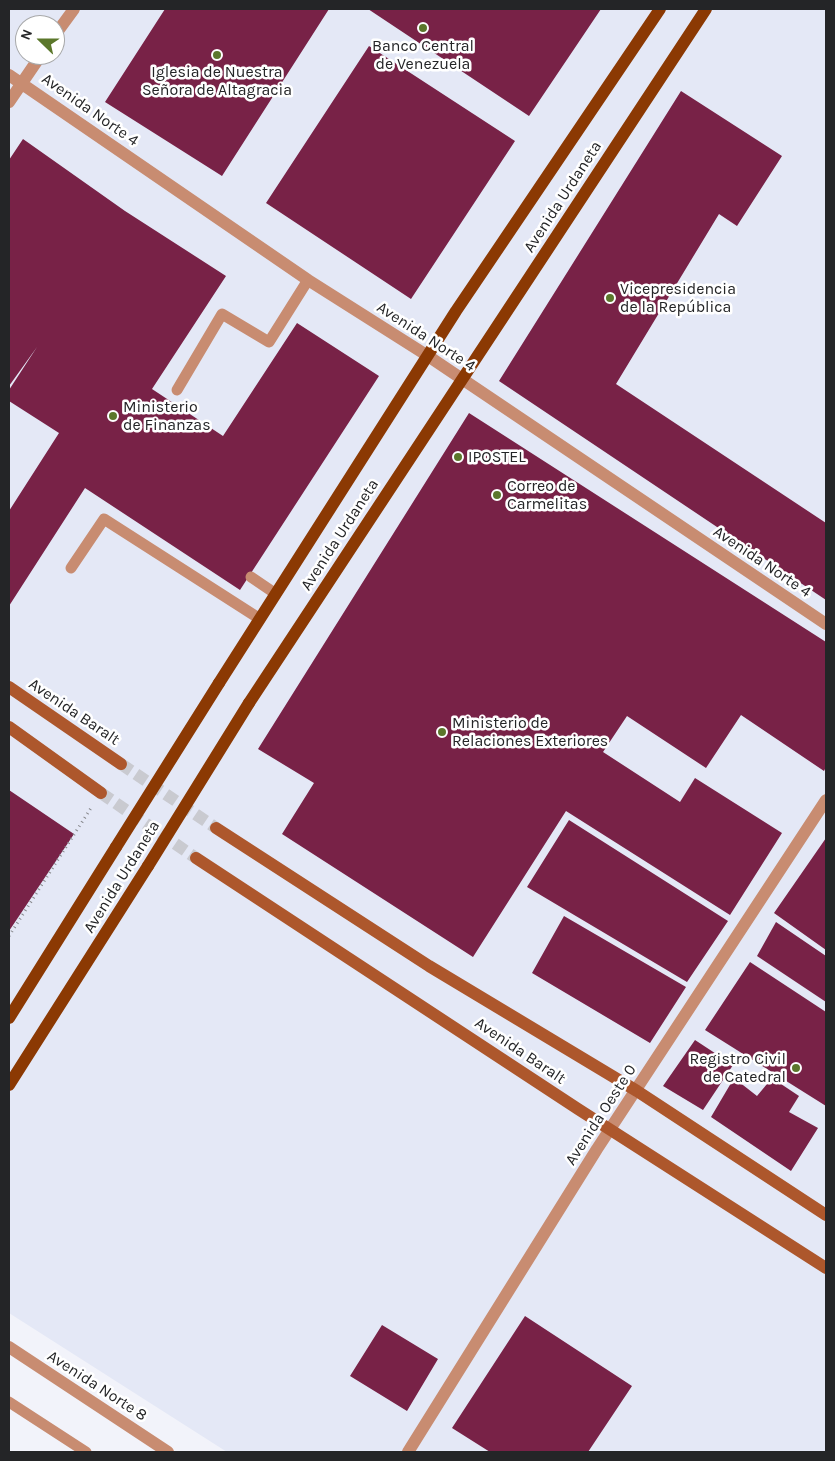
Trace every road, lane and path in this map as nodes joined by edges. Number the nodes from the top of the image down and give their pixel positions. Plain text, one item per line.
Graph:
1 (74, 9) edge
2 (660, 9) edge
3 (706, 9) edge
4 (65, 21) edge
5 (34, 65) edge
6 (9, 74) edge
7 (22, 83) junction
8 (9, 102) edge
9 (308, 280) junction
10 (428, 356) junction
11 (461, 379) junction
12 (177, 390) dead end
13 (71, 568) dead end
14 (251, 577) dead end
15 (276, 594) junction
16 (260, 619) junction
17 (826, 624) edge
18 (9, 687) edge
19 (9, 728) edge
20 (120, 764) tunnel mouth
21 (101, 793) joint
22 (826, 800) edge
23 (216, 828) tunnel mouth
24 (196, 858) tunnel mouth
25 (9, 936) edge
26 (9, 1018) edge
27 (9, 1085) edge
28 (637, 1091) junction
29 (610, 1129) junction
30 (826, 1215) edge
31 (826, 1268) edge
32 (9, 1347) edge
33 (9, 1402) edge
34 (86, 1452) edge
35 (168, 1452) edge
36 (408, 1452) edge

1 - 4 street
2 - 10 main road, Avenida Urdaneta
3 - 11 main road, Avenida Urdaneta
5 - 7 street
6 - 7 street, Avenida Norte 4
7 - 8 street
7 - 9 street, Avenida Norte 4
9 - 10 street, Avenida Norte 4
9 - 12 lane
10 - 11 street, Avenida Norte 4
10 - 15 main road, Avenida Urdaneta
11 - 17 street, Avenida Norte 4
11 - 27 main road, Avenida Urdaneta, bridge
13 - 16 lane
14 - 15 lane
15 - 16 main road, Avenida Urdaneta
16 - 26 main road, Avenida Urdaneta, bridge
18 - 20 main road, Avenida Baralt
19 - 21 main road
21 - 25 path
22 - 28 street, Avenida Oeste 0
23 - 28 main road, Avenida Baralt
24 - 29 main road, Avenida Baralt
28 - 29 street, Avenida Oeste 0
28 - 30 main road, Avenida Baralt
29 - 31 main road, Avenida Baralt
29 - 36 street, Avenida Oeste 0
32 - 35 street, Avenida Norte 8
33 - 34 lane

